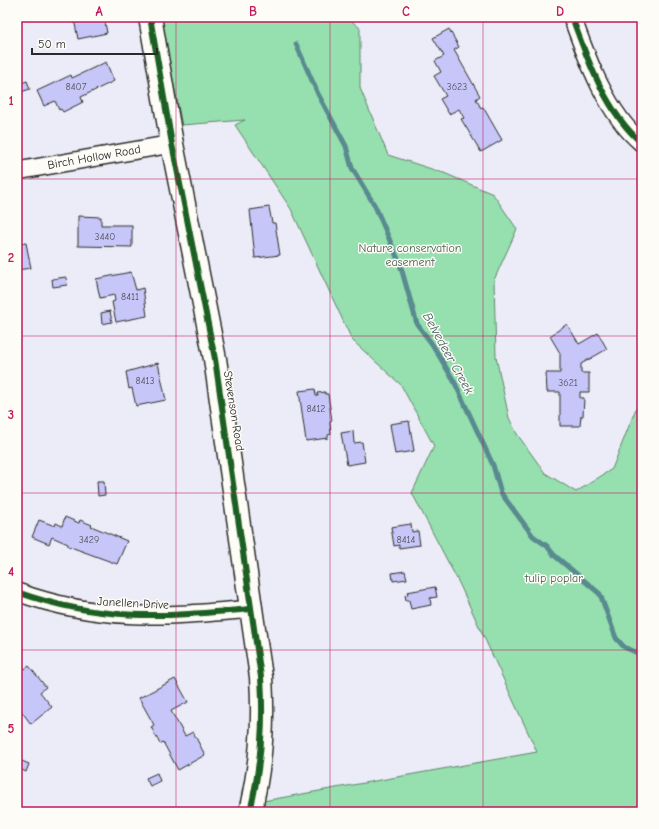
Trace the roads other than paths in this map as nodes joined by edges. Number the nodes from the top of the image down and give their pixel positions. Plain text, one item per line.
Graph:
1 (150, 17) edge
2 (572, 17) edge
3 (642, 143) edge
4 (172, 144) junction
5 (17, 171) edge
6 (17, 592) edge
7 (250, 609) junction
8 (250, 812) edge

1 - 4 street, Stevenson Road
2 - 3 street
4 - 5 street, Birch Hollow Road
4 - 7 street, Stevenson Road
6 - 7 street, Janellen Drive
7 - 8 street, Stevenson Road

